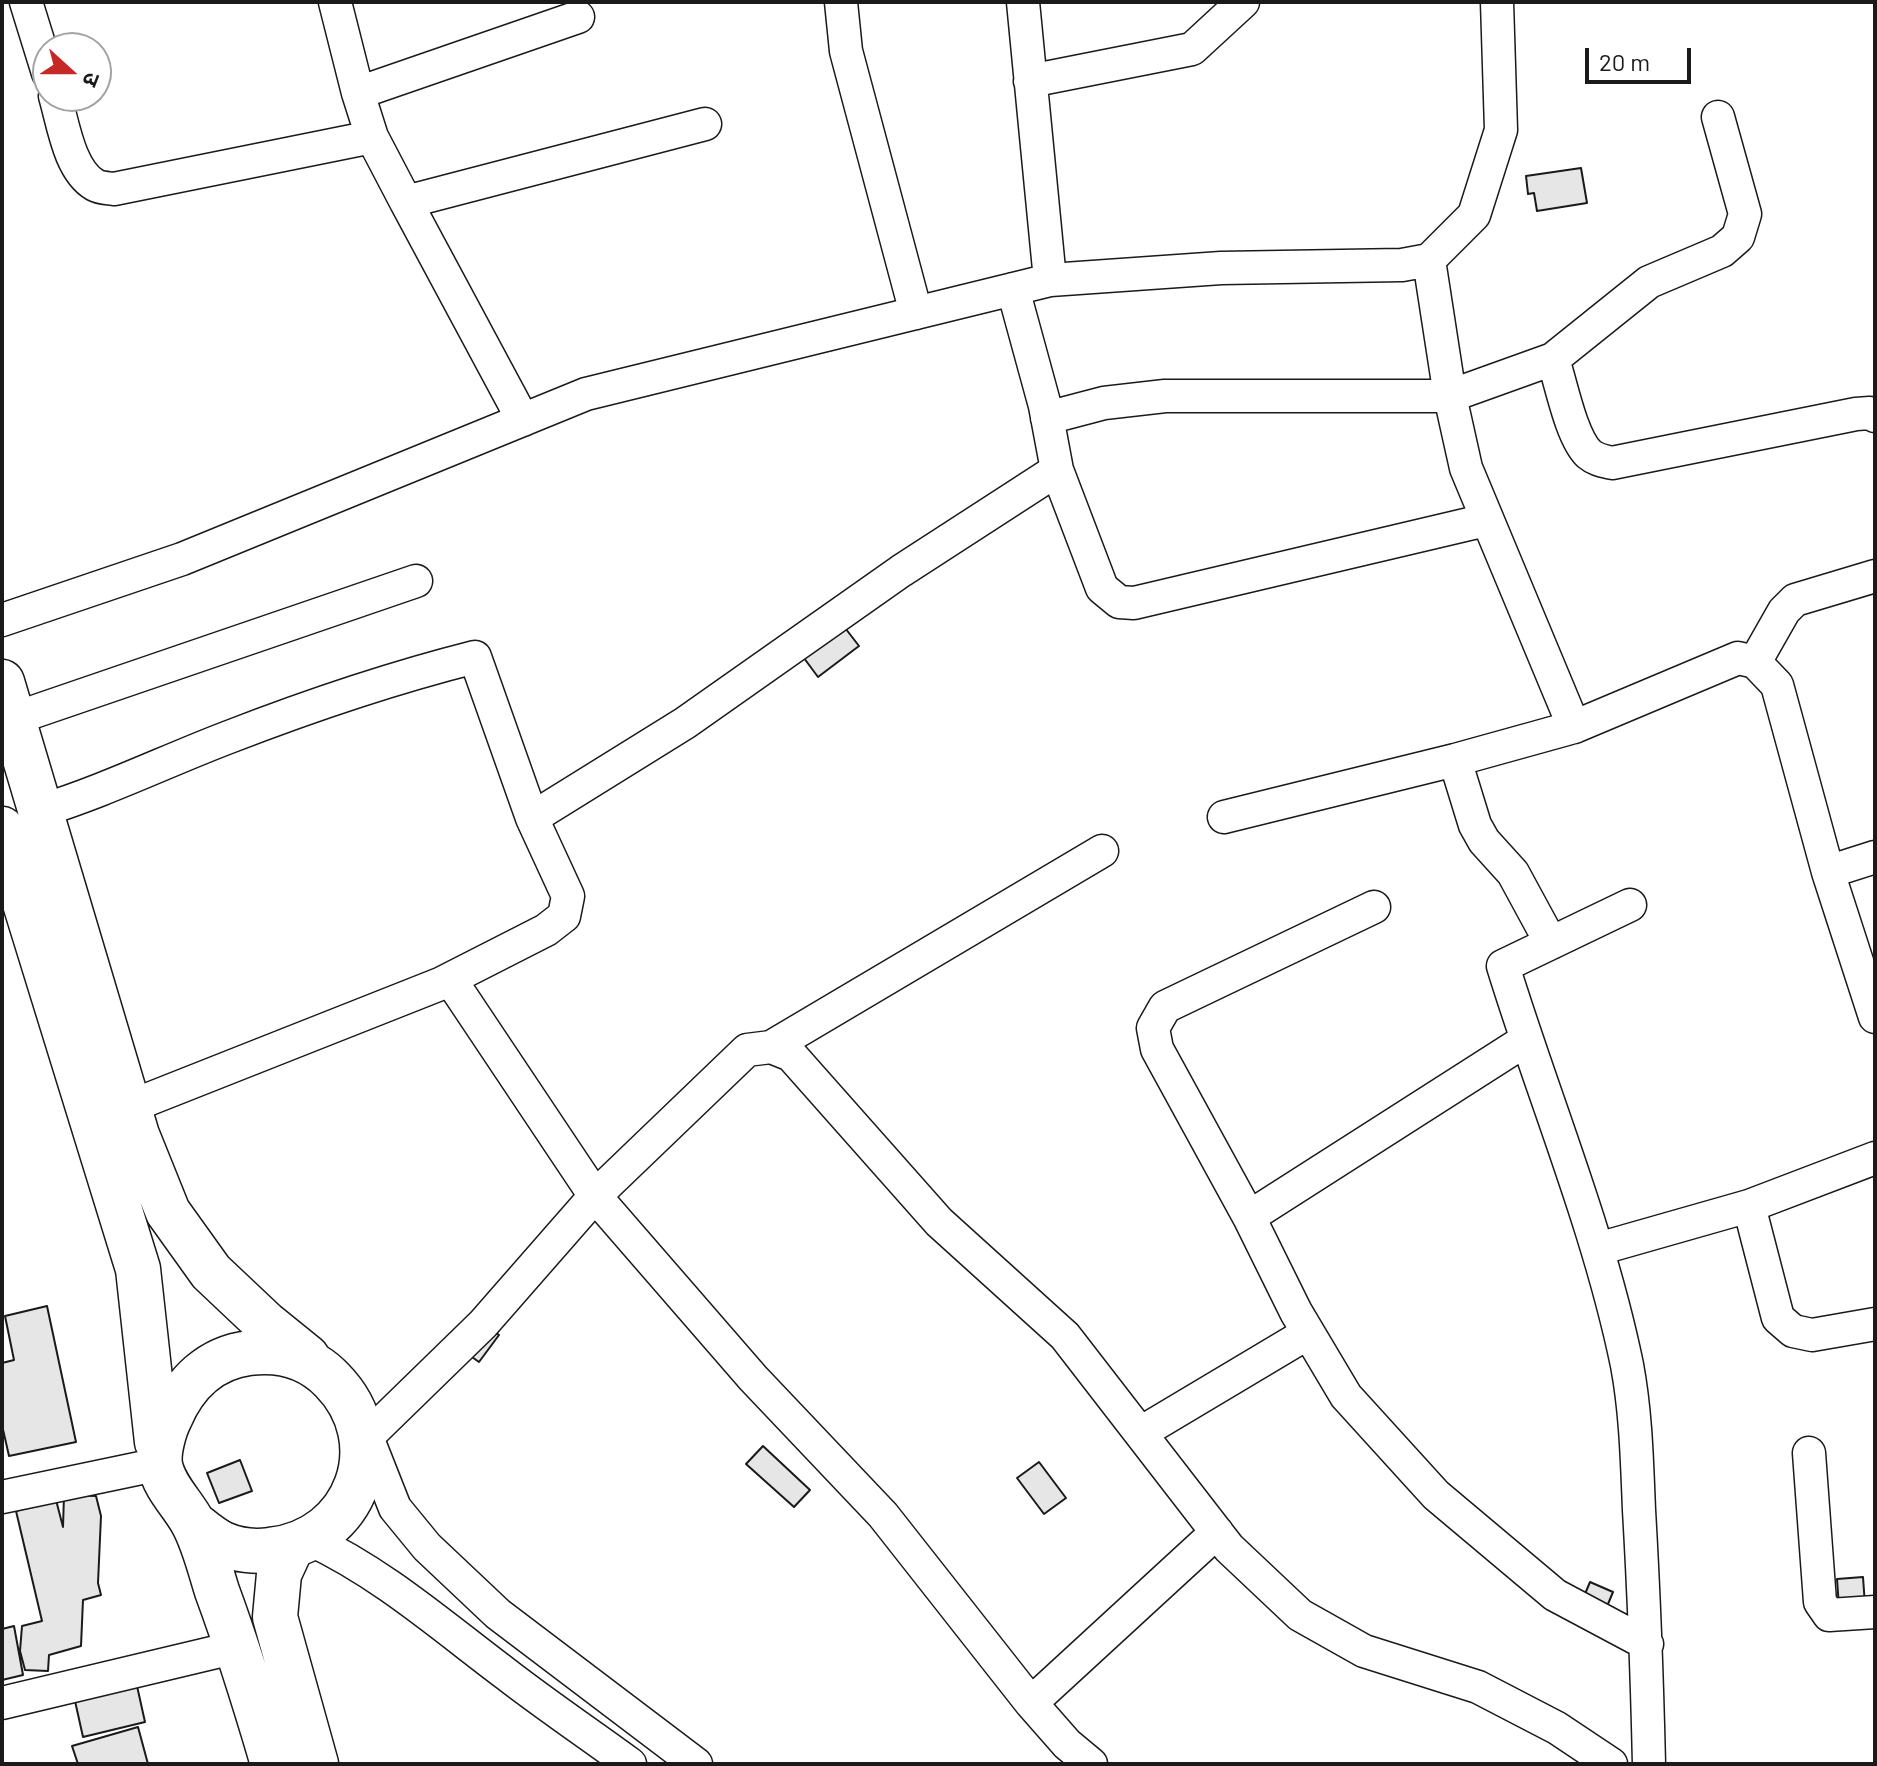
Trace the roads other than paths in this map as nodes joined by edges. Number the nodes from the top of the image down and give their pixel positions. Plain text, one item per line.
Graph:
1 (26, 2) edge
2 (335, 2) edge
3 (841, 2) edge
4 (1023, 2) edge
5 (1243, 2) edge
6 (1497, 2) edge
7 (578, 17) dead end
8 (35, 32) edge
9 (1030, 81) junction
10 (358, 93) junction
11 (61, 112) edge
12 (1718, 117) dead end
13 (705, 124) dead end
14 (372, 137) junction
15 (406, 202) junction
16 (1429, 260) junction
17 (1050, 280) junction
18 (1013, 289) junction
19 (916, 313) junction
20 (1553, 359) junction
21 (1450, 396) junction
22 (1875, 416) edge
23 (1047, 418) junction
24 (523, 420) junction
25 (1057, 470) junction
26 (1486, 520) junction
27 (1875, 576) edge
28 (416, 581) dead end
29 (2, 620) edge
30 (1755, 662) junction
31 (8, 700) edge
32 (1574, 727) junction
33 (1455, 760) junction
34 (1224, 817) dead end
35 (532, 818) junction
36 (21, 820) edge
37 (1102, 851) dead end
38 (1875, 857) edge
39 (1828, 872) junction
40 (1630, 905) dead end
41 (1374, 907) dead end
42 (1551, 943) junction
43 (450, 979) junction
44 (1875, 1017) edge
45 (1526, 1040) junction
46 (771, 1047) junction
47 (129, 1107) junction
48 (1875, 1158) edge
49 (595, 1196) junction
50 (1749, 1206) junction
51 (1249, 1217) junction
52 (1598, 1249) junction
53 (1875, 1324) edge
54 (1308, 1333) junction
55 (322, 1370) junction
56 (363, 1428) junction
57 (1142, 1432) junction
58 (1809, 1453) dead end
59 (160, 1464) junction
60 (2, 1497) edge
61 (193, 1523) junction
62 (1217, 1532) junction
63 (300, 1544) junction
64 (1875, 1612) edge
65 (1647, 1644) junction
66 (237, 1647) junction
67 (2, 1703) edge
68 (1031, 1703) junction
69 (273, 1764) edge
70 (316, 1764) edge
71 (630, 1764) edge
72 (696, 1764) edge
73 (1091, 1764) edge
74 (1611, 1764) edge
75 (1649, 1764) edge

1 - 8 street
2 - 10 street
3 - 19 street
4 - 9 street
5 - 9 street
6 - 16 street
7 - 10 street
9 - 17 street
10 - 14 street
11 - 14 street
12 - 20 street
13 - 15 street
14 - 15 street
15 - 24 street
16 - 17 street
16 - 21 street
17 - 18 street
18 - 19 street
18 - 23 street
19 - 24 street
20 - 21 street
20 - 22 street
21 - 23 street
21 - 26 street
23 - 25 street
24 - 29 street
25 - 26 street
25 - 35 street
26 - 32 street
27 - 30 street
28 - 31 street
30 - 32 street
30 - 39 street
31 - 36 main road
32 - 33 street
33 - 34 street
33 - 42 street
35 - 36 street
35 - 43 street
36 - 47 main road
36 - 59 main road
37 - 46 street
38 - 39 street
39 - 44 street
40 - 42 street
41 - 51 street
42 - 45 street
43 - 47 street
43 - 49 street
45 - 51 street
45 - 52 street
46 - 49 street
46 - 57 street
47 - 55 main road
48 - 50 street
49 - 56 street
49 - 68 street
50 - 52 street
50 - 53 street
51 - 54 street
52 - 65 street
54 - 57 street
54 - 65 street
55 - 56 main road
55 - 59 main road
56 - 63 main road
56 - 72 street
57 - 62 street
58 - 64 street
59 - 60 street
59 - 61 main road
61 - 63 main road
61 - 66 main road
62 - 68 street
62 - 74 street
63 - 70 main road
63 - 71 street
65 - 75 street
66 - 67 street
66 - 69 main road
68 - 73 street

